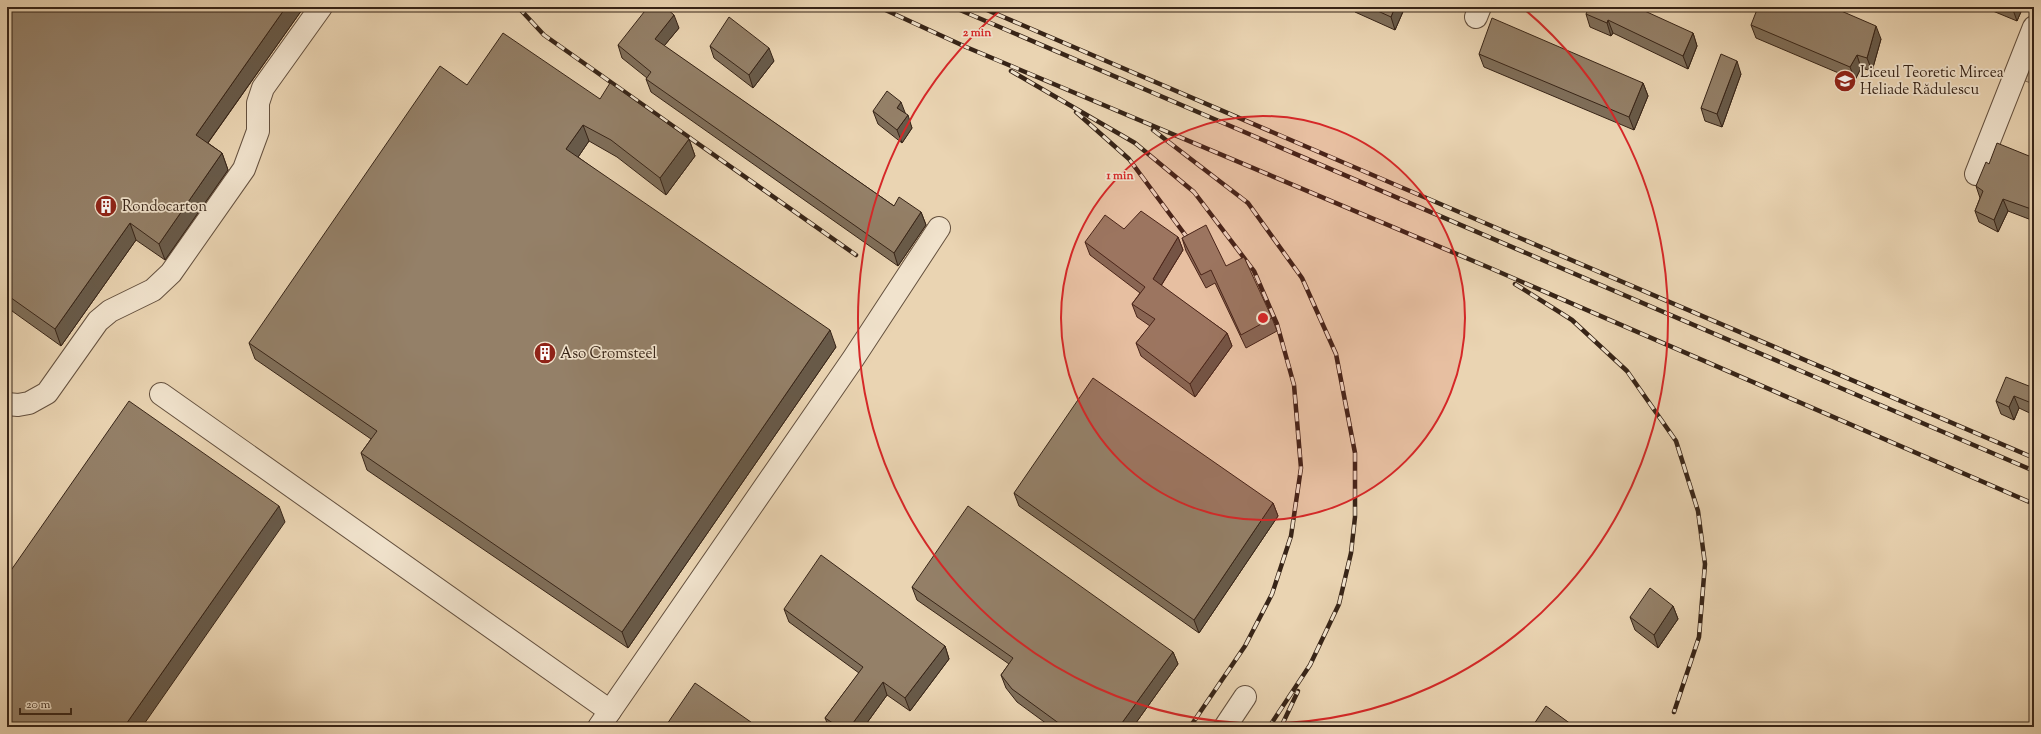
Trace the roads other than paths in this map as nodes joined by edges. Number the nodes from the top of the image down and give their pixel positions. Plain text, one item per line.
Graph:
1 (321, 7) edge
2 (2034, 27) edge
3 (1976, 174) dead end
4 (939, 228) dead end
5 (162, 394) dead end
6 (7, 404) edge
7 (1245, 696) dead end
8 (605, 719) edge
9 (1225, 727) edge

1 - 6 lane
2 - 3 lane
4 - 8 lane
5 - 8 lane
7 - 9 lane

